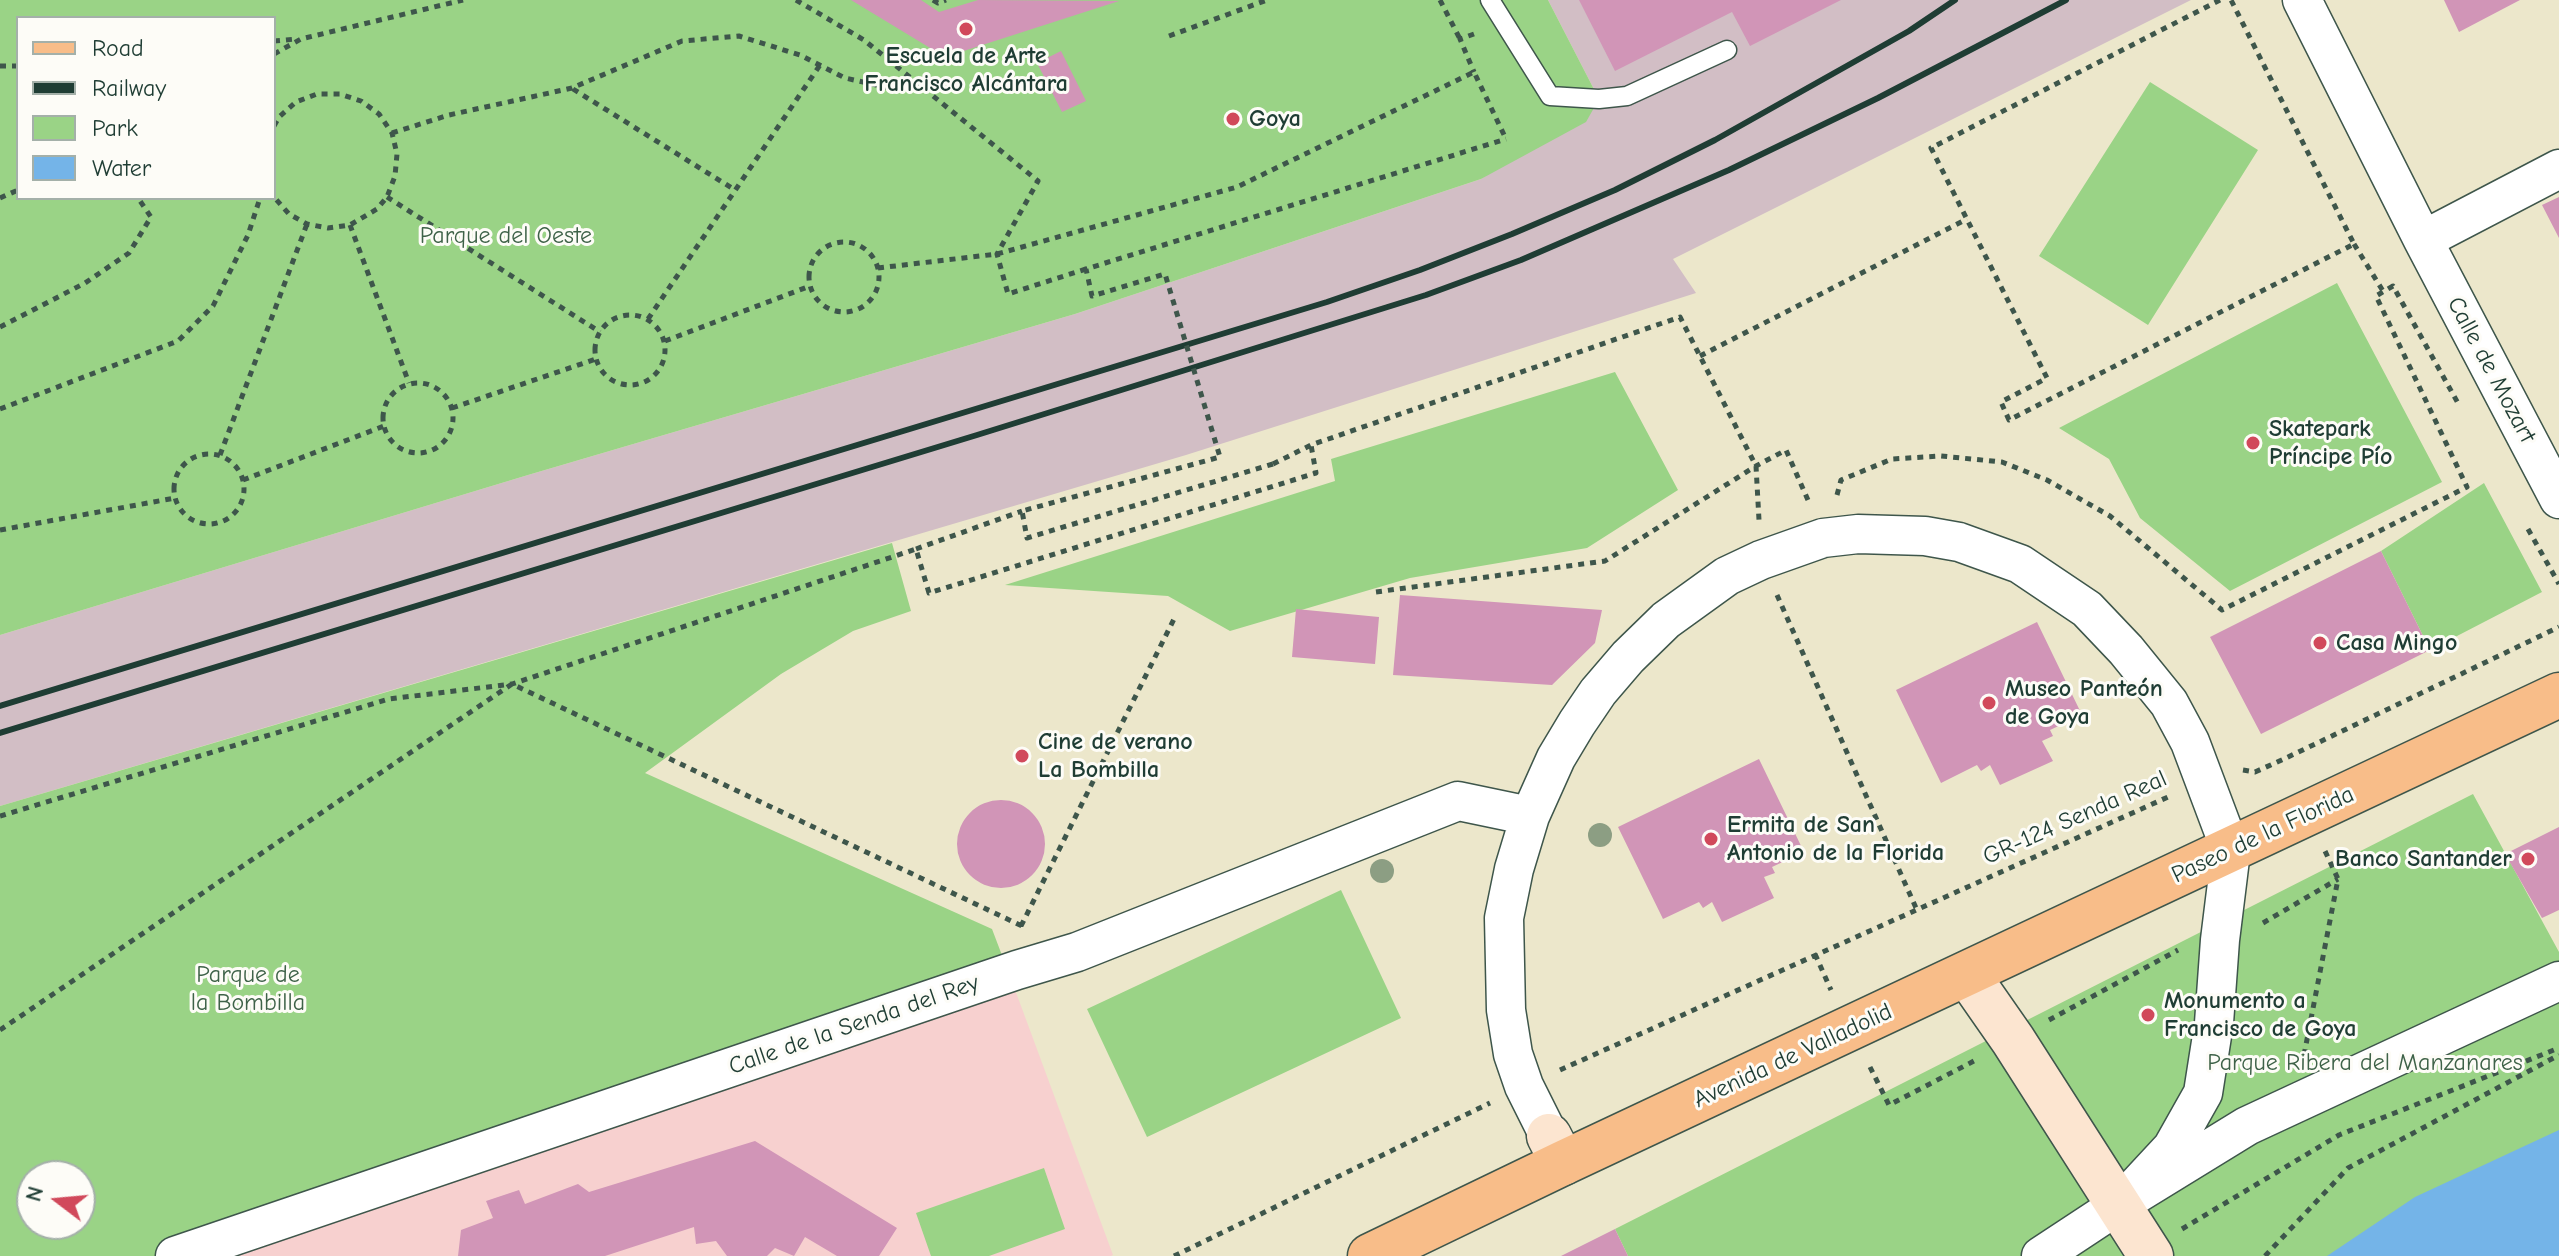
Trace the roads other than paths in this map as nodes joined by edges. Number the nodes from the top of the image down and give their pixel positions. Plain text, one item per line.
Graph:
1 (1490, 0) edge
2 (2302, 0) edge
3 (1727, 50) dead end
4 (2559, 169) edge
5 (2423, 240) junction
6 (2559, 499) edge
7 (2559, 695) edge
8 (1530, 816) junction
9 (2231, 851) junction
10 (1967, 974) junction
11 (2559, 981) edge
12 (2203, 1093) junction
13 (2247, 1126) junction
14 (1556, 1149) junction
15 (2120, 1204) junction
16 (2149, 1253) edge
17 (175, 1256) edge
18 (1370, 1256) edge
19 (2041, 1256) edge

1 - 3 lane
2 - 5 street, Calle de Mozart
4 - 5 street
5 - 6 street, Calle de Mozart
7 - 9 main road, Paseo de la Florida
8 - 9 street
8 - 14 street
8 - 17 street, Calle de la Senda del Rey
9 - 10 main road, Paseo de la Florida
9 - 12 street
10 - 14 main road, Avenida de Valladolid
10 - 15 street
11 - 13 street
12 - 13 street
12 - 15 street
13 - 15 street
14 - 18 main road, Avenida de Valladolid
15 - 16 street
15 - 19 street

